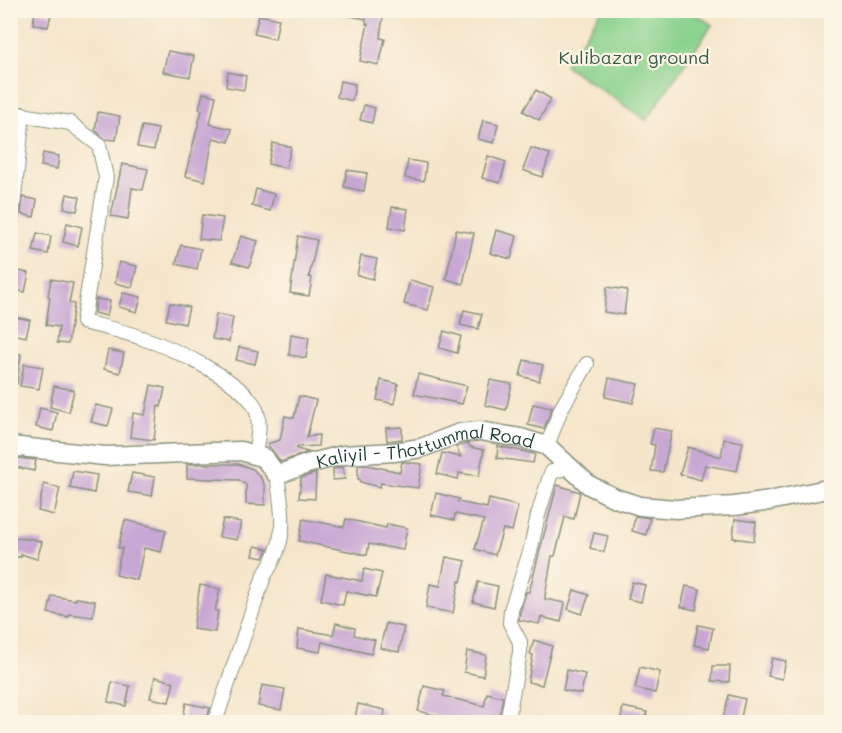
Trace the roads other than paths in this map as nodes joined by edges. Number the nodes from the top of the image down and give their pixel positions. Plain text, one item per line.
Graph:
1 (17, 114) edge
2 (10, 234) edge
3 (587, 364) dead end
4 (10, 446) edge
5 (547, 446) junction
6 (255, 454) junction
7 (568, 467) junction
8 (277, 475) junction
9 (831, 488) edge
10 (215, 723) edge
11 (507, 723) edge

1 - 2 street
1 - 6 street
3 - 5 street
4 - 6 main road
5 - 7 main road, Kaliyil - Thottummal Road
5 - 8 main road, Kaliyil - Thottummal Road
6 - 8 main road
7 - 9 main road, Kaliyil - Thottummal Road
7 - 11 street
8 - 10 street

